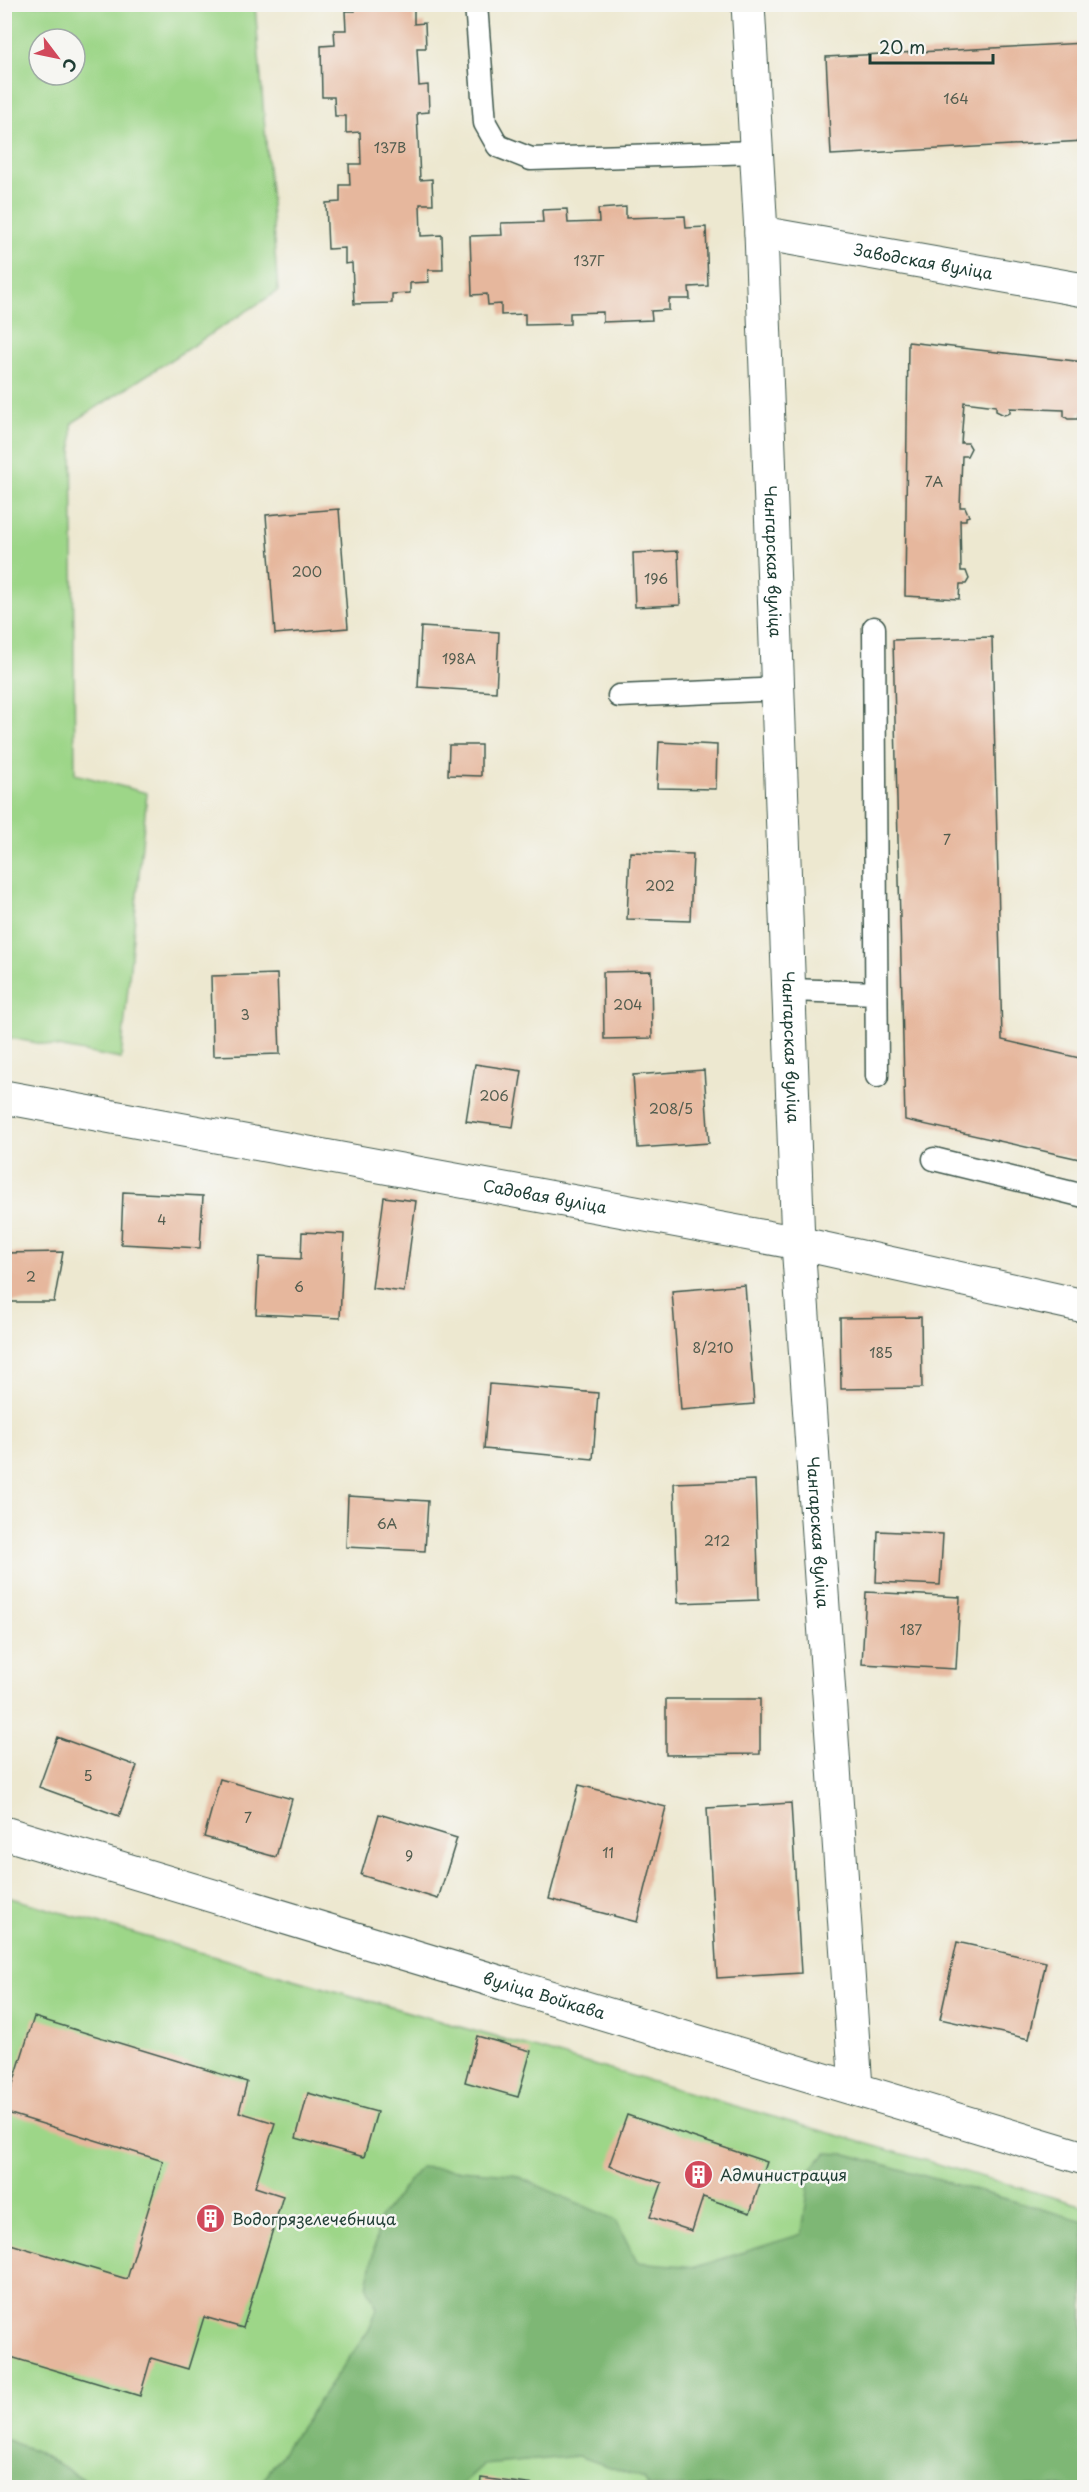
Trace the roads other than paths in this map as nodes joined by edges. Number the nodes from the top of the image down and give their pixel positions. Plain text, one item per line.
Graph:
1 (476, 4) edge
2 (748, 4) edge
3 (756, 152) junction
4 (762, 233) junction
5 (1084, 290) edge
6 (874, 628) dead end
7 (780, 689) junction
8 (619, 696) dead end
9 (790, 990) junction
10 (876, 993) junction
11 (877, 1076) dead end
12 (4, 1097) edge
13 (934, 1159) dead end
14 (1084, 1196) edge
15 (798, 1243) junction
16 (1084, 1306) edge
17 (4, 1833) edge
18 (856, 2088) junction
19 (1084, 2158) edge

1 - 3 lane
2 - 3 street, Чангарская вуліца
3 - 4 street, Чангарская вуліца
4 - 5 street, Заводская вуліца
4 - 7 street, Чангарская вуліца
6 - 10 lane
7 - 8 lane
7 - 9 street, Чангарская вуліца
9 - 10 lane
9 - 15 street, Чангарская вуліца
10 - 11 lane
12 - 15 street, Садовая вуліца
13 - 14 lane
15 - 16 street, Садовая вуліца
15 - 18 street, Чангарская вуліца
17 - 18 street, вуліца Войкава
18 - 19 street, вуліца Войкава

